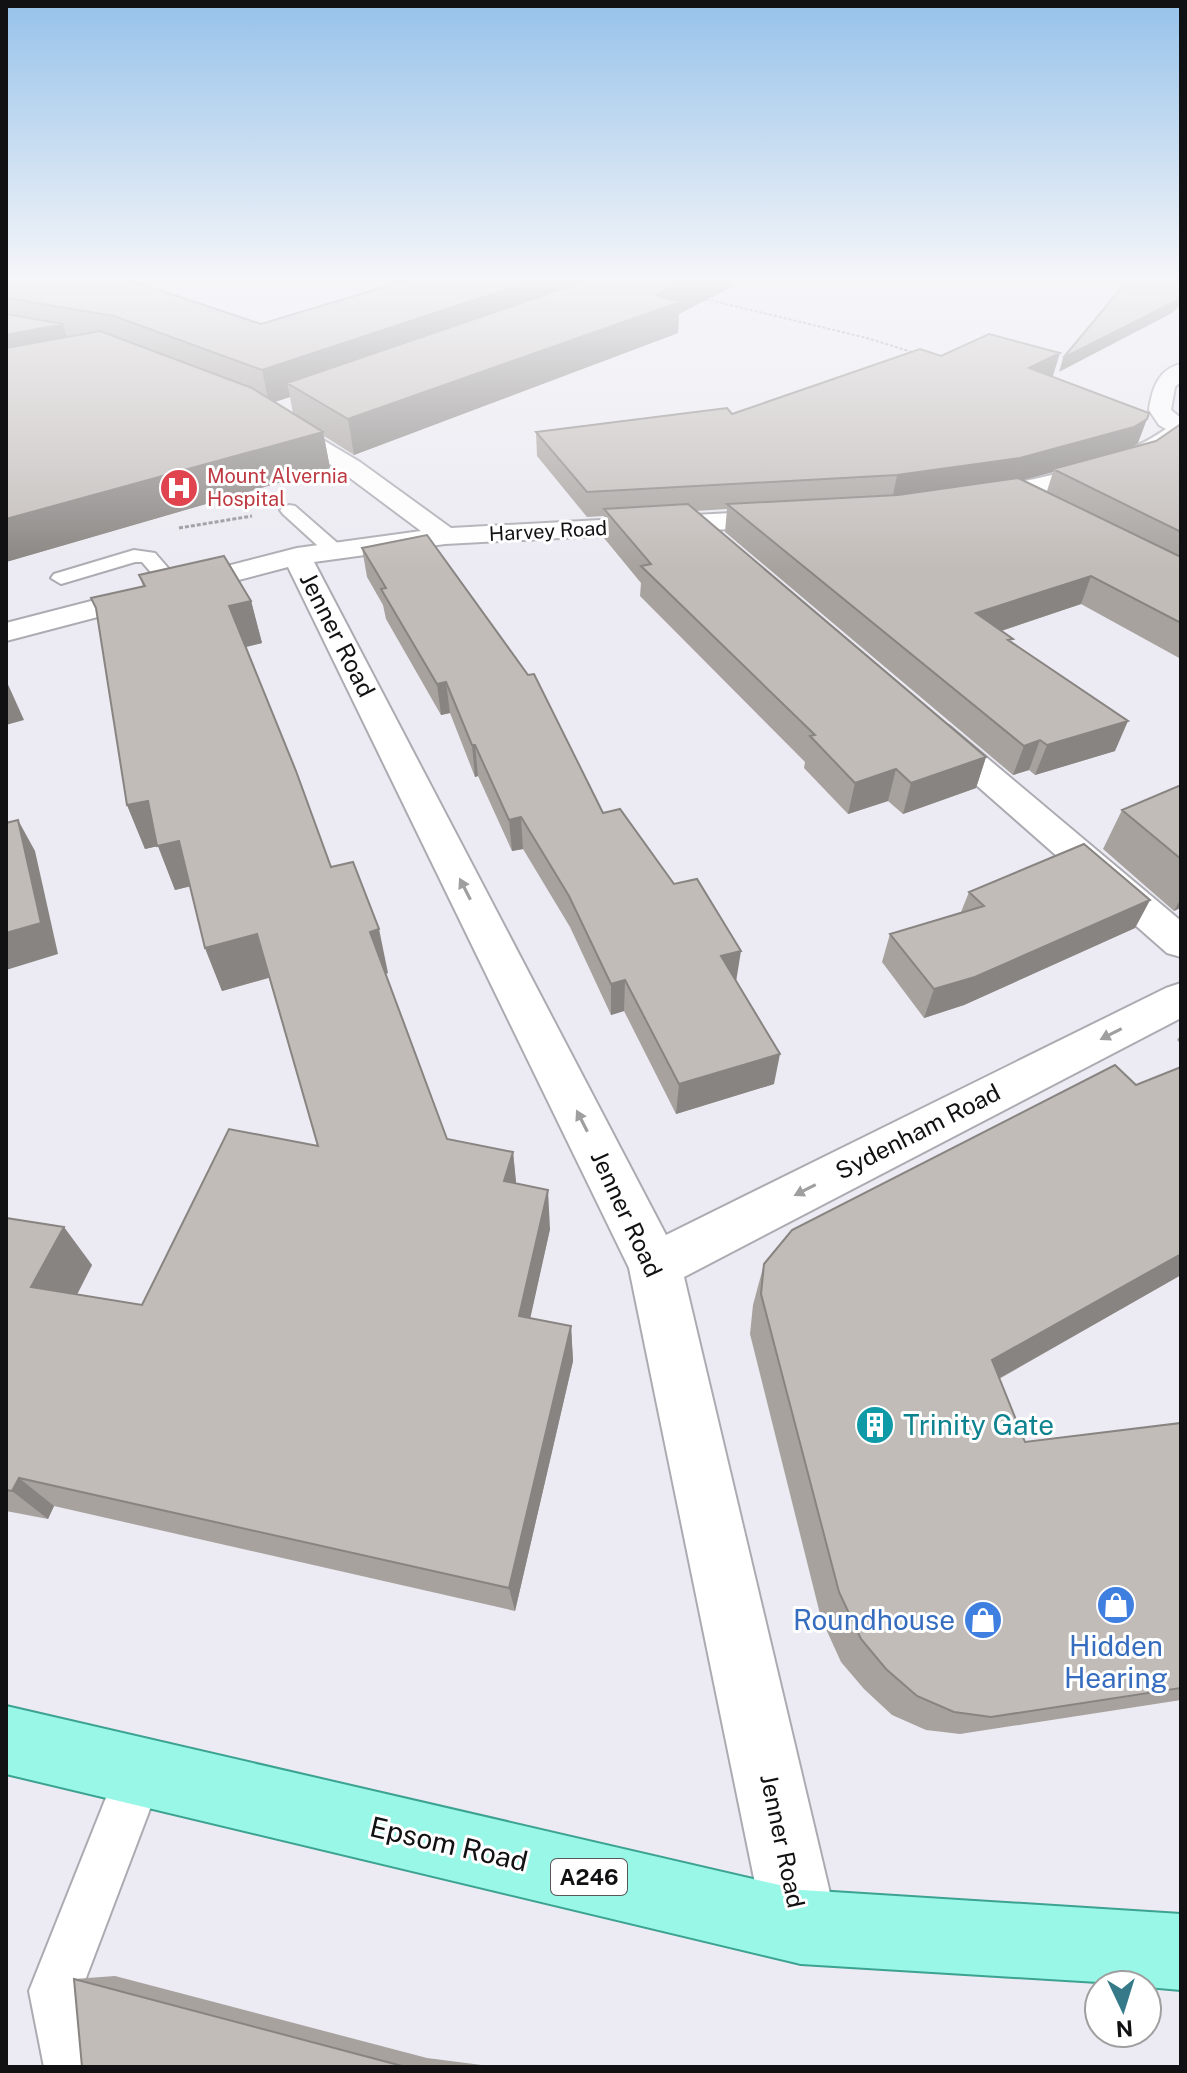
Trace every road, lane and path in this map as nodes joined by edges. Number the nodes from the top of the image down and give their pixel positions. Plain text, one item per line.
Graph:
1 (1177, 378) edge
2 (298, 404) edge
3 (1181, 428) edge
4 (1015, 493) junction
5 (953, 502) edge
6 (289, 510) dead end
7 (1056, 515) edge
8 (816, 516) edge
9 (695, 524) junction
10 (445, 536) junction
11 (316, 554) junction
12 (730, 555) edge
13 (61, 578) dead end
14 (175, 588) junction
15 (6, 632) edge
16 (908, 708) edge
17 (1181, 943) edge
18 (1181, 999) edge
19 (655, 1266) junction
20 (6, 1740) edge
21 (140, 1772) junction
22 (801, 1927) junction
23 (1181, 1952) edge
24 (71, 2067) edge

1 - 3 street
2 - 10 street
3 - 4 street
4 - 5 street
4 - 7 street
6 - 11 lane
8 - 9 street, Harvey Road
9 - 10 street, Harvey Road
9 - 12 street
10 - 11 street, Harvey Road
11 - 14 street, Harvey Road
19 -> 11 street, Jenner Road
13 - 14 lane
14 - 15 street, Harvey Road
16 - 17 street
18 -> 19 street, Sydenham Road
19 - 22 street, Jenner Road
20 - 21 main road, Epsom Road / A246
21 - 22 main road, Epsom Road / A246
21 - 24 lane
22 - 23 main road, Epsom Road / A246

